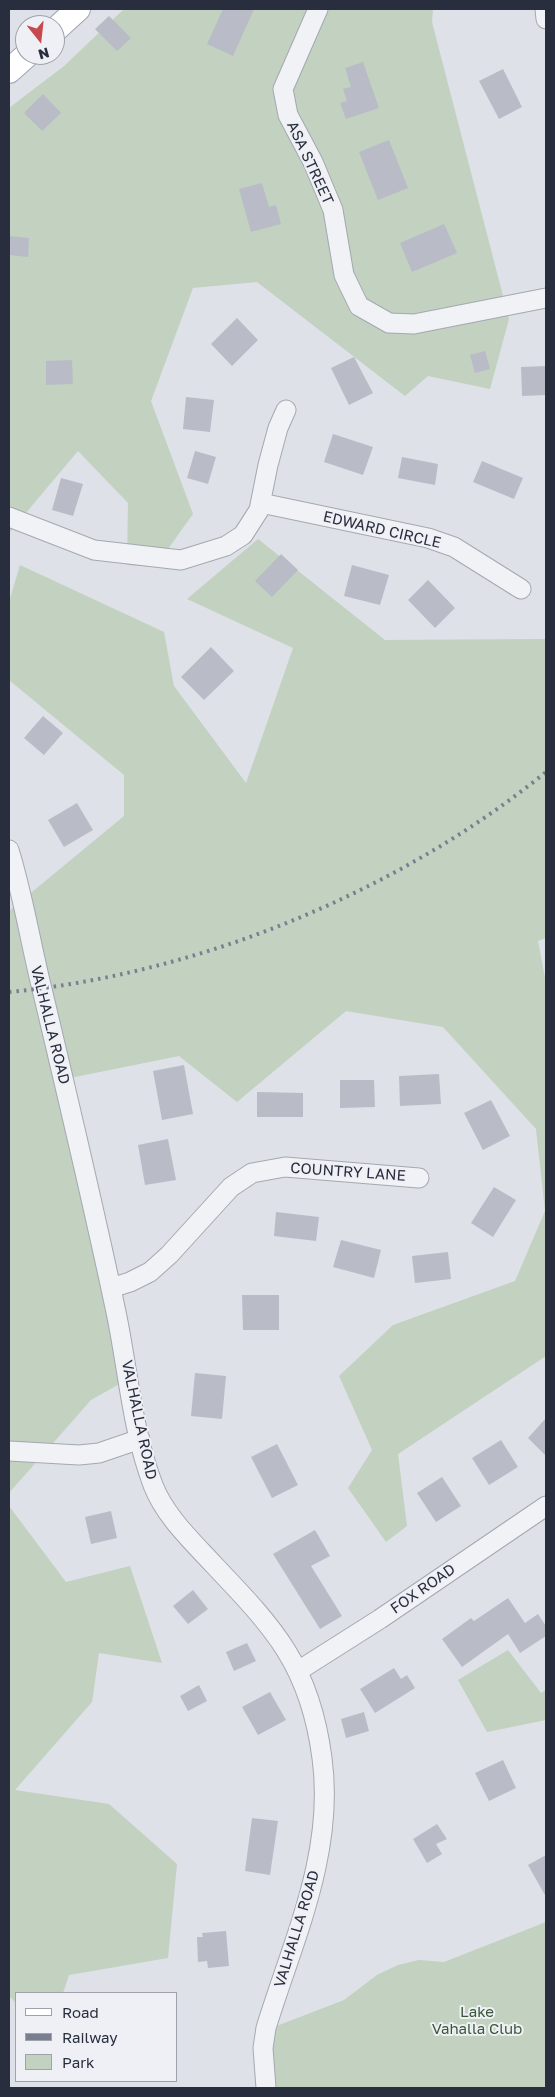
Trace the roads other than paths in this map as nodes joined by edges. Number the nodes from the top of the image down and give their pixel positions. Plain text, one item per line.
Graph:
1 (78, 9) edge
2 (318, 9) edge
3 (545, 9) edge
4 (546, 19) edge
5 (65, 21) edge
6 (546, 298) edge
7 (286, 410) dead end
8 (261, 503) junction
9 (9, 517) edge
10 (521, 589) dead end
11 (9, 850) edge
12 (419, 1178) dead end
13 (111, 1288) junction
14 (140, 1439) junction
15 (9, 1451) edge
16 (546, 1506) edge
17 (298, 1671) junction
18 (266, 2088) edge

1 - 5 main road
2 - 6 street, ASA STREET
3 - 4 street
7 - 8 street
8 - 9 street
8 - 10 street, EDWARD CIRCLE
11 - 13 street, VALHALLA ROAD
12 - 13 street, COUNTRY LANE
13 - 14 street, VALHALLA ROAD
14 - 15 street
14 - 17 street, VALHALLA ROAD
16 - 17 street, FOX ROAD
17 - 18 street, VALHALLA ROAD

